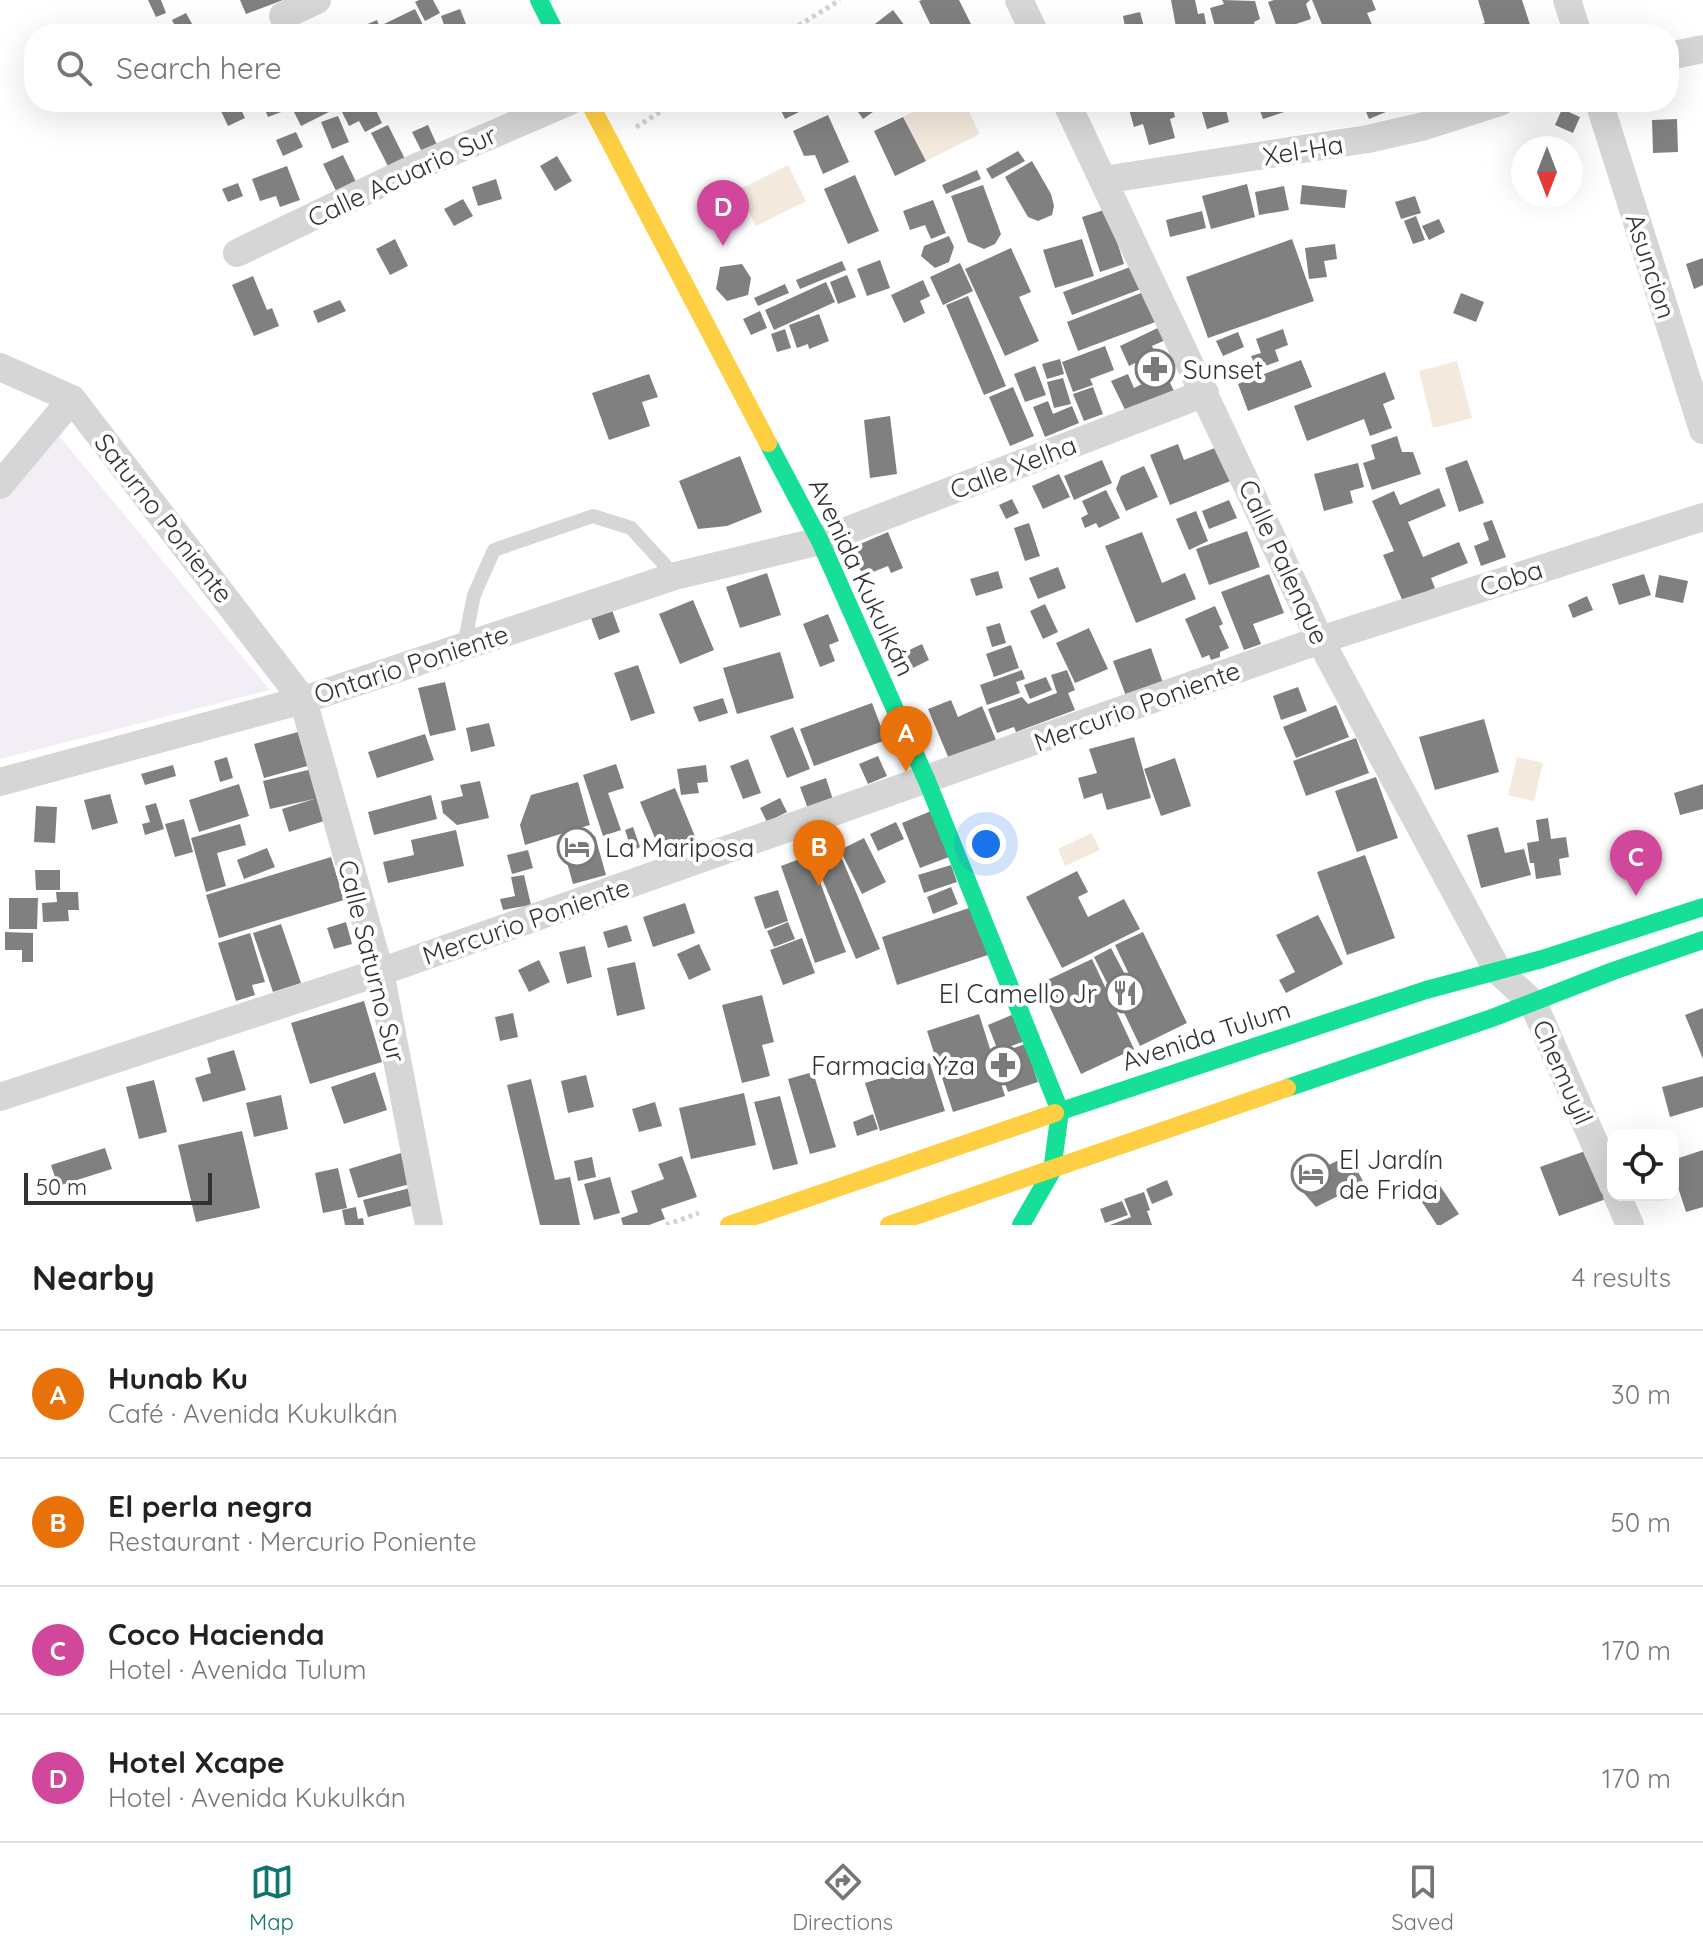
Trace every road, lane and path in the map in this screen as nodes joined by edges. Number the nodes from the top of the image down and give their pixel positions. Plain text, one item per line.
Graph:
1 (317, 0) edge
2 (539, 0) edge
3 (840, 0) edge
4 (1019, 0) edge
5 (1567, 0) edge
6 (283, 16) dead end
7 (551, 24) edge
8 (801, 24) edge
9 (1030, 24) edge
10 (1575, 24) edge
11 (1703, 49) edge
12 (1679, 54) edge
13 (545, 112) edge
14 (594, 112) edge
15 (660, 112) edge
16 (1071, 112) edge
17 (1469, 112) edge
18 (1602, 112) edge
19 (609, 144) junction
20 (1103, 180) junction
21 (237, 253) dead end
22 (0, 367) edge
23 (1205, 393) junction
24 (72, 399) junction
25 (1703, 430) edge
26 (0, 485) edge
27 (1703, 517) edge
28 (820, 541) junction
29 (675, 576) junction
30 (1320, 640) junction
31 (464, 647) junction
32 (303, 700) junction
33 (927, 781) junction
34 (0, 782) edge
35 (1703, 907) edge
36 (1703, 940) edge
37 (1498, 971) junction
38 (380, 972) junction
39 (1533, 1003) junction
40 (0, 1097) edge
41 (1060, 1111) junction
42 (1052, 1171) junction
43 (1607, 1171) edge
44 (1620, 1201) edge
45 (429, 1225) edge
46 (729, 1225) edge
47 (889, 1225) edge
48 (1021, 1225) edge
49 (1630, 1225) edge

1 - 6 street
2 - 7 main road
3 - 8 path
4 - 9 street
5 - 10 street
11 - 12 street
13 - 21 street, Calle Acuario Sur
14 - 19 main road, Avenida Kukulkán
15 - 19 path
16 - 20 street, Calle Palenque
17 - 20 street, Xel-Ha
18 - 25 street, Asuncion
19 - 28 main road, Avenida Kukulkán
20 - 23 street, Calle Palenque
22 - 24 street, Saturno Poniente
23 - 28 street, Calle Xelha
23 - 30 street, Calle Palenque
24 - 26 street
24 - 32 street, Saturno Poniente
27 - 30 street, Coba
28 - 29 street, Ontario Poniente
28 - 33 main road, Avenida Kukulkán
29 - 31 street, Ontario Poniente
29 - 31 lane
30 - 33 street, Mercurio Poniente
30 - 37 street, Calle Palenque
31 - 32 street, Ontario Poniente
32 - 34 street, Ontario Poniente
32 - 38 street, Calle Saturno Sur
33 - 38 street, Mercurio Poniente
33 - 41 main road, Avenida Kukulkán
35 - 37 main road, Avenida Tulum
36 - 39 main road
37 - 39 street, Calle Palenque
37 - 41 main road, Avenida Tulum
38 - 40 street, Mercurio Poniente
38 - 45 street, Calle Saturno Sur
39 - 42 main road
39 - 43 street, Chemuyil
41 - 42 main road, Avenida Kukulkán
41 - 46 main road, Avenida Tulum
42 - 47 main road
42 - 48 main road, Avenida Kukulkán
44 - 49 street

